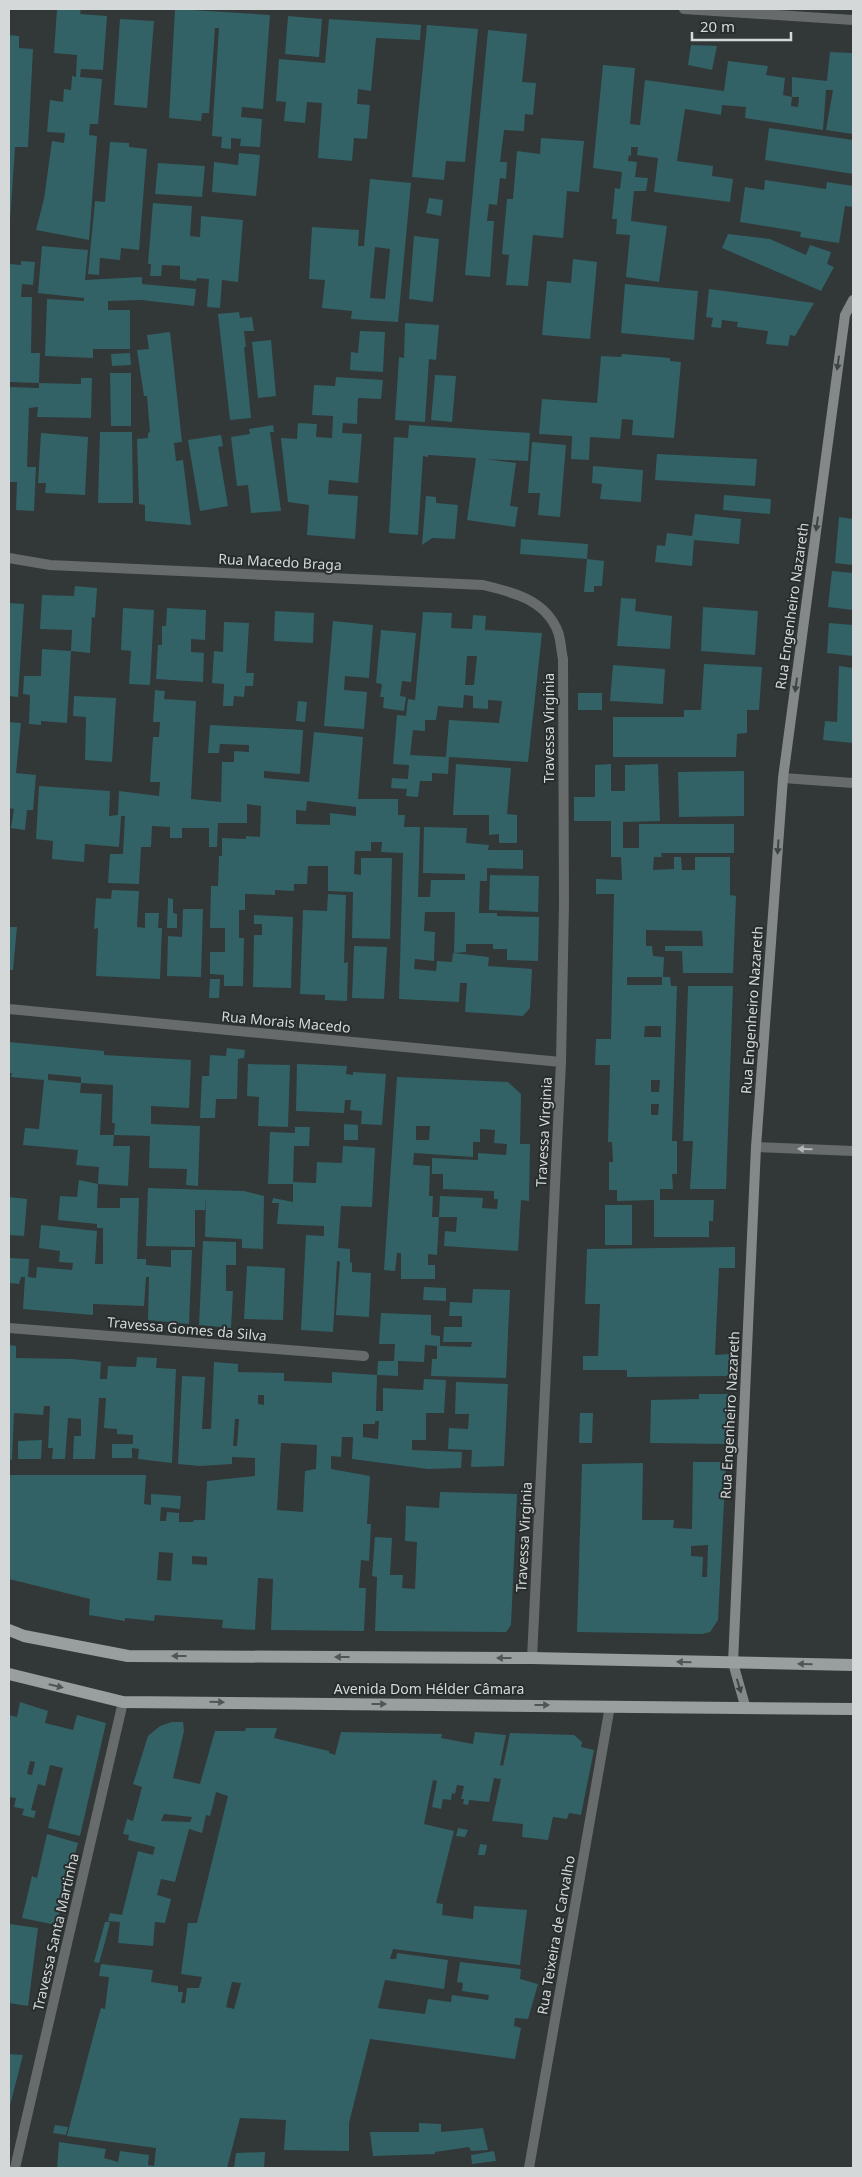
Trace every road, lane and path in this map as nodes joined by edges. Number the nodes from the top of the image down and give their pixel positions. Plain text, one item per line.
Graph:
1 (684, 9) edge
2 (853, 20) edge
3 (853, 300) edge
4 (849, 315) edge
5 (9, 558) edge
6 (545, 610) joint
7 (783, 778) junction
8 (853, 783) edge
9 (9, 1009) edge
10 (561, 1062) junction
11 (756, 1147) junction
12 (853, 1151) edge
13 (9, 1328) edge
14 (364, 1356) dead end
15 (9, 1630) edge
16 (532, 1658) junction
17 (733, 1662) junction
18 (853, 1665) edge
19 (9, 1674) edge
20 (123, 1702) junction
21 (610, 1706) junction
22 (746, 1709) junction
23 (853, 1709) edge
24 (14, 2168) edge
25 (530, 2168) edge

1 - 2 street
3 - 4 street
4 -> 7 street, Rua Engenheiro Nazareth
5 - 6 street, Rua Macedo Braga
6 - 10 street, Travessa Virginia
7 - 8 street
7 -> 11 street, Rua Engenheiro Nazareth
9 - 10 street, Rua Morais Macedo
10 - 16 street, Travessa Virginia
12 -> 11 street
11 - 17 street, Rua Engenheiro Nazareth
13 - 14 street, Travessa Gomes da Silva
16 -> 15 main road
17 -> 16 main road
18 -> 17 main road
17 -> 22 street, Rua Engenheiro Nazareth
19 -> 20 main road, Avenida Dom Hélder Câmara
20 -> 21 main road, Avenida Dom Hélder Câmara
20 - 24 street, Travessa Santa Martinha
21 - 22 main road, Avenida Dom Hélder Câmara
21 - 25 street, Rua Teixeira de Carvalho
22 - 23 main road, Avenida Dom Hélder Câmara

